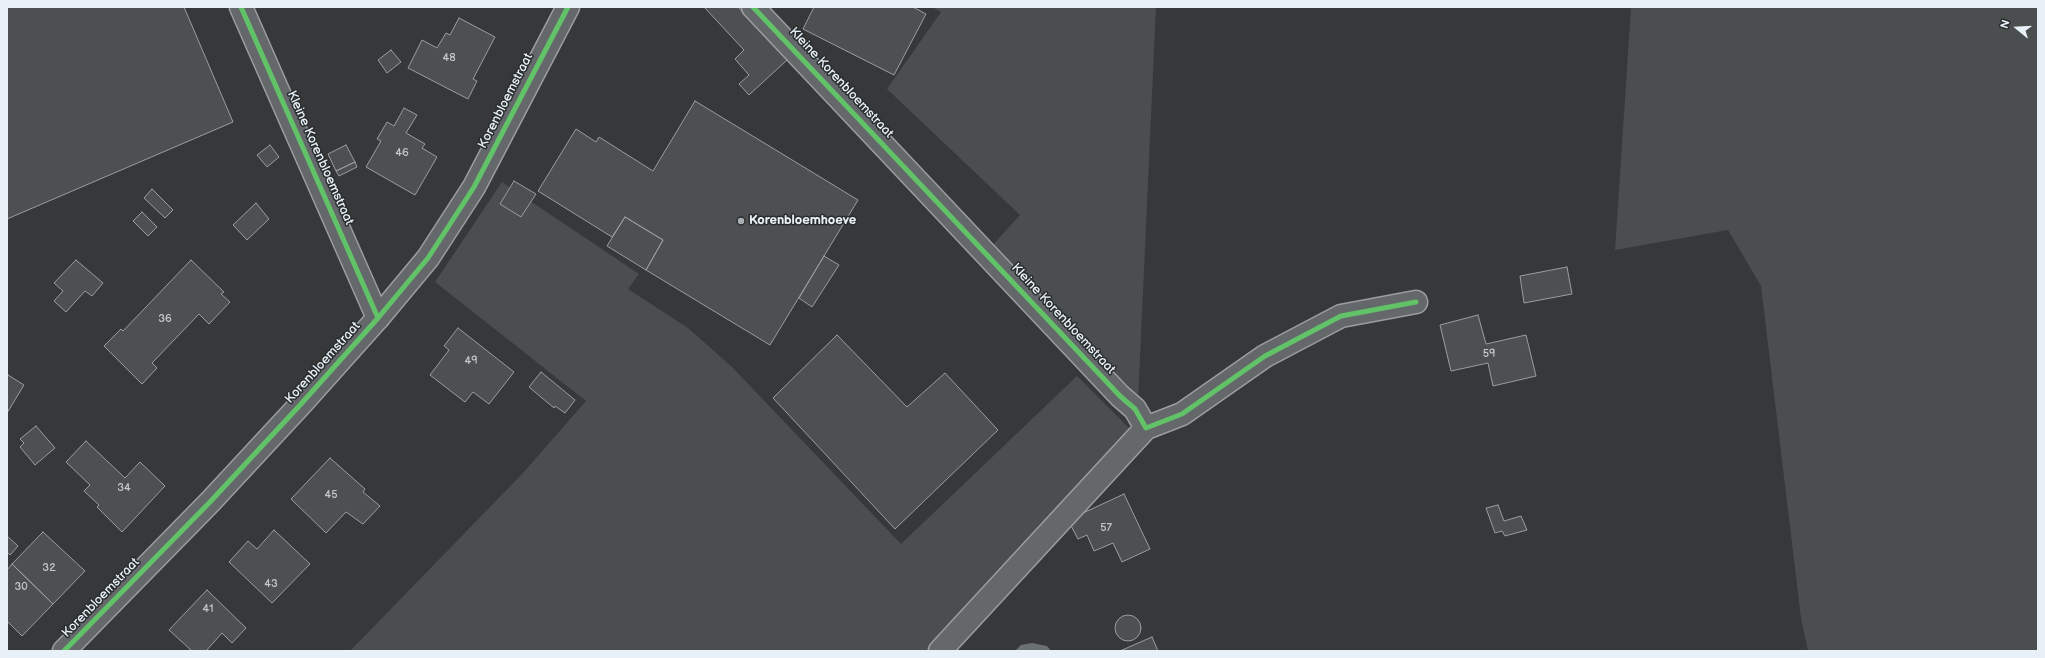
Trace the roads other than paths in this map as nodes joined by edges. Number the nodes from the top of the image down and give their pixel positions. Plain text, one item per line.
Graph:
1 (241, 7) edge
2 (568, 7) edge
3 (753, 7) edge
4 (1416, 302) dead end
5 (378, 318) junction
6 (1146, 428) junction
7 (64, 651) edge
8 (940, 651) edge

1 - 5 street, Kleine Korenbloemstraat
2 - 5 street, Korenbloemstraat
3 - 6 street, Kleine Korenbloemstraat
4 - 6 street
5 - 7 street, Korenbloemstraat
6 - 8 street

